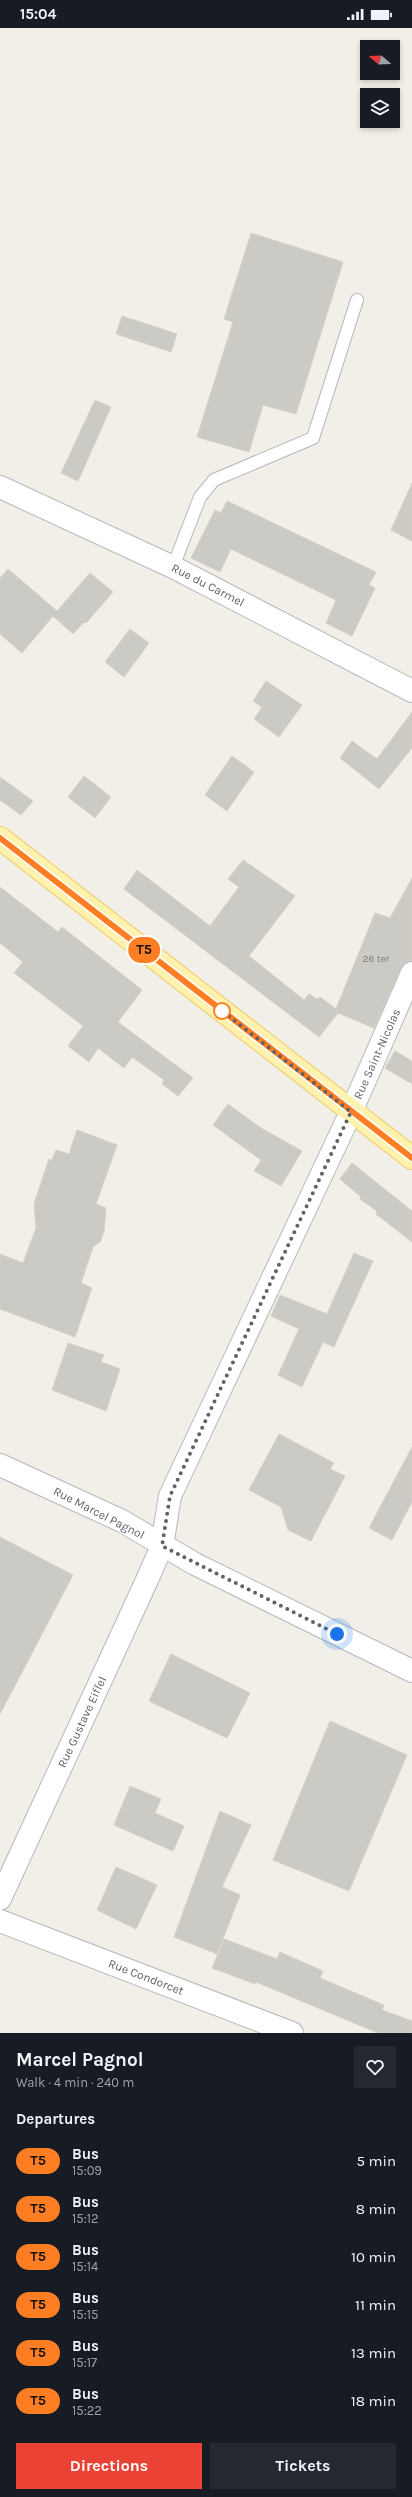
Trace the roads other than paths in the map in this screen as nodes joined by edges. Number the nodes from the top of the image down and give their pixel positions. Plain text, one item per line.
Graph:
1 (357, 300) dead end
2 (0, 487) edge
3 (173, 567) junction
4 (412, 691) edge
5 (0, 838) edge
6 (412, 973) edge
7 (351, 1112) junction
8 (412, 1158) edge
9 (0, 1465) edge
10 (162, 1546) junction
11 (412, 1671) edge
12 (0, 1898) edge
13 (0, 1921) edge
14 (292, 2033) edge

1 - 3 lane
2 - 3 street, Rue du Carmel
3 - 4 street, Rue du Carmel
5 - 7 main road
6 - 7 street, Rue Saint-Nicolas
7 - 8 main road
7 - 10 street, Rue Saint-Nicolas
9 - 10 street, Rue Marcel Pagnol
10 - 11 street, Rue Marcel Pagnol
10 - 12 street, Rue Gustave Eiffel
13 - 14 street, Rue Condorcet

